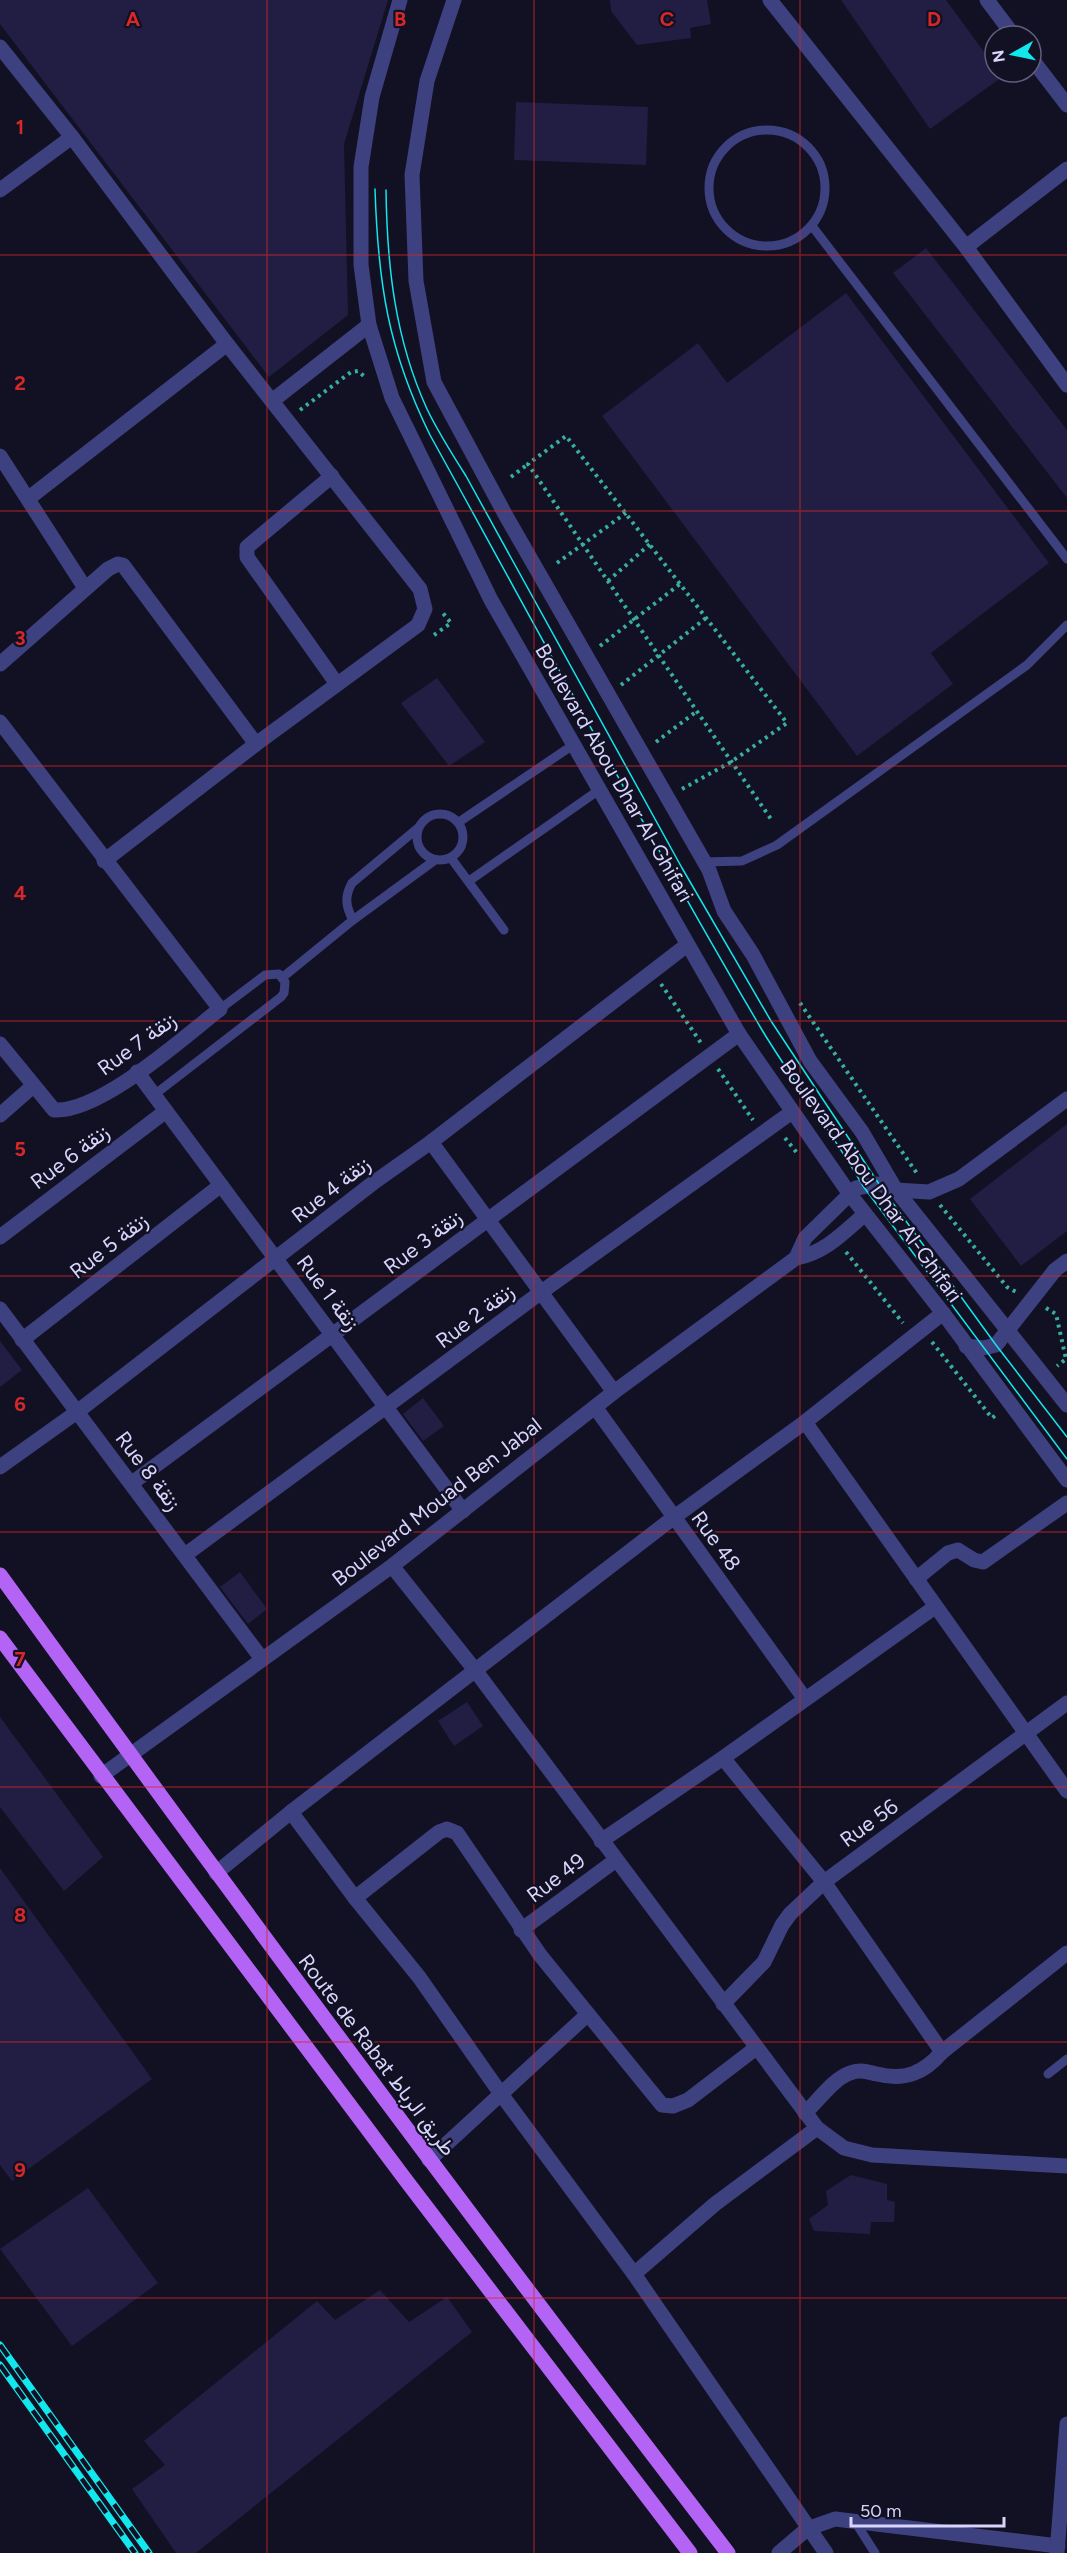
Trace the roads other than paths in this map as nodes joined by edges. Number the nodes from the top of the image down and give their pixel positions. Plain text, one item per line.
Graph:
1 (400, 0) edge
2 (454, 0) edge
3 (770, 0) edge
4 (987, 0) edge
5 (1005, 24) edge
6 (0, 47) edge
7 (1043, 74) edge
8 (1067, 105) edge
9 (72, 137) junction
10 (1067, 169) edge
11 (0, 190) edge
12 (812, 226) junction
13 (966, 247) junction
14 (369, 325) junction
15 (227, 344) junction
16 (1067, 385) edge
17 (272, 401) junction
18 (0, 456) edge
19 (332, 476) junction
20 (29, 498) junction
21 (1067, 559) edge
22 (85, 588) junction
23 (1067, 625) edge
24 (0, 664) edge
25 (337, 684) junction
26 (0, 722) edge
27 (256, 744) junction
28 (573, 745) junction
29 (598, 790) junction
30 (459, 822) junction
31 (418, 828) junction
32 (451, 858) junction
33 (435, 860) junction
34 (105, 861) junction
35 (705, 862) junction
36 (469, 880) junction
37 (353, 920) junction
38 (504, 930) dead end
39 (687, 945) junction
40 (283, 977) junction
41 (220, 1009) junction
42 (739, 1034) junction
43 (0, 1044) edge
44 (137, 1072) junction
45 (33, 1086) junction
46 (154, 1095) junction
47 (1067, 1099) edge
48 (166, 1111) junction
49 (792, 1112) junction
50 (0, 1114) edge
51 (431, 1142) junction
52 (221, 1185) junction
53 (896, 1190) junction
54 (849, 1193) junction
55 (866, 1214) junction
56 (489, 1220) junction
57 (0, 1237) edge
58 (796, 1258) junction
59 (277, 1260) junction
60 (1067, 1261) edge
61 (540, 1293) junction
62 (0, 1309) edge
63 (943, 1313) junction
64 (1009, 1329) junction
65 (332, 1334) junction
66 (22, 1340) junction
67 (966, 1346) junction
68 (614, 1392) junction
69 (1067, 1405) edge
70 (595, 1407) junction
71 (387, 1408) junction
72 (77, 1413) junction
73 (805, 1422) junction
74 (0, 1467) edge
75 (1067, 1480) edge
76 (132, 1482) junction
77 (1067, 1503) edge
78 (463, 1511) junction
79 (673, 1518) junction
80 (185, 1555) junction
81 (392, 1566) junction
82 (0, 1575) edge
83 (916, 1579) junction
84 (935, 1607) junction
85 (0, 1638) edge
86 (262, 1659) junction
87 (476, 1670) junction
88 (805, 1699) junction
89 (1067, 1703) edge
90 (1027, 1733) junction
91 (130, 1755) junction
92 (723, 1758) junction
93 (101, 1776) junction
94 (1067, 1791) edge
95 (291, 1812) junction
96 (601, 1841) junction
97 (616, 1860) junction
98 (216, 1873) junction
99 (824, 1882) junction
100 (355, 1898) junction
101 (521, 1930) junction
102 (1067, 1953) edge
103 (723, 2004) junction
104 (588, 2014) junction
105 (756, 2048) junction
106 (942, 2052) junction
107 (1067, 2059) edge
108 (1048, 2074) dead end
109 (501, 2094) junction
110 (805, 2114) junction
111 (817, 2128) junction
112 (429, 2160) junction
113 (1067, 2166) edge
114 (634, 2274) junction
115 (1067, 2424) edge
116 (1065, 2470) edge
117 (854, 2520) junction
118 (807, 2529) junction
119 (1057, 2549) edge
120 (690, 2553) edge
121 (728, 2553) edge
122 (779, 2553) edge
123 (826, 2553) edge
124 (875, 2553) edge

1 - 14 street, Boulevard Abou Dhar Al-Ghifari
2 - 35 street, Boulevard Abou Dhar Al-Ghifari
3 - 13 street
4 - 5 street
6 - 9 street
7 - 8 street
9 - 11 street
9 - 15 street
10 - 13 street
12 - 12 lane
12 - 21 lane
13 - 16 street
14 - 17 street
14 - 28 street, Boulevard Abou Dhar Al-Ghifari
15 - 17 street
15 - 20 street
17 - 19 street
18 - 20 street
19 - 25 street
19 - 25 street
20 - 22 street
22 - 24 street
22 - 27 street
23 - 35 lane
25 - 27 street
26 - 34 street
27 - 34 street
28 - 29 street, Boulevard Abou Dhar Al-Ghifari
28 - 30 lane
29 - 36 lane
29 - 39 street, Boulevard Abou Dhar Al-Ghifari
30 - 31 lane
30 - 32 lane
31 - 33 lane
31 - 37 lane
32 - 33 lane
32 - 36 lane
33 - 37 lane
34 - 41 street
35 - 53 street, Boulevard Abou Dhar Al-Ghifari
36 - 38 lane
37 - 40 lane
39 - 42 street, Boulevard Abou Dhar Al-Ghifari
39 - 51 street, Rue 4 زنقة
40 - 41 lane
40 - 46 lane
41 - 44 street, Rue 7 زنقة
42 - 49 street, Boulevard Abou Dhar Al-Ghifari
42 - 56 street, Rue 3 زنقة
43 - 45 street
44 - 45 street, Rue 7 زنقة
44 - 46 street, Rue 1 زنقة
45 - 50 street
46 - 48 street, Rue 1 زنقة
47 - 53 street
48 - 52 street, Rue 1 زنقة
48 - 57 street, Rue 6 زنقة
49 - 54 street, Boulevard Abou Dhar Al-Ghifari
49 - 61 street, Rue 2 زنقة
51 - 56 street
51 - 59 street, Rue 4 زنقة
52 - 59 street, Rue 1 زنقة
52 - 66 street, Rue 5 زنقة
53 - 54 street
53 - 64 street, Boulevard Abou Dhar Al-Ghifari
54 - 55 street, Boulevard Abou Dhar Al-Ghifari
54 - 58 street, Boulevard Mouad Ben Jabal
55 - 58 street, Boulevard Mouad Ben Jabal
55 - 63 street, Boulevard Abou Dhar Al-Ghifari
56 - 61 street
56 - 65 street, Rue 3 زنقة
58 - 68 street, Boulevard Mouad Ben Jabal
59 - 65 street, Rue 1 زنقة
59 - 72 street, Rue 4 زنقة
60 - 64 street
61 - 68 street
61 - 71 street, Rue 2 زنقة
62 - 66 street, Rue 8 زنقة
63 - 67 street, Boulevard Abou Dhar Al-Ghifari
63 - 73 street
64 - 67 street
64 - 69 street, Boulevard Abou Dhar Al-Ghifari
65 - 71 street, Rue 1 زنقة
65 - 76 street, Rue 3 زنقة
66 - 72 street, Rue 8 زنقة
67 - 75 street, Boulevard Abou Dhar Al-Ghifari
68 - 70 street, Boulevard Mouad Ben Jabal
70 - 78 street, Boulevard Mouad Ben Jabal
70 - 79 street, Rue 48
71 - 78 street, Rue 1 زنقة
71 - 80 street, Rue 2 زنقة
72 - 74 street, Rue 4 زنقة
72 - 76 street, Rue 8 زنقة
73 - 79 street
73 - 83 street
76 - 80 street, Rue 8 زنقة
77 - 83 street
78 - 81 street, Boulevard Mouad Ben Jabal
79 - 87 street
79 - 88 street, Rue 48
80 - 86 street, Rue 8 زنقة
81 - 86 street, Boulevard Mouad Ben Jabal
81 - 87 street
82 - 91 main road, Route de Rabat طريق الرباط
83 - 84 street
84 - 88 street
84 - 90 street
85 - 93 main road
86 - 91 street, Boulevard Mouad Ben Jabal
87 - 95 street
87 - 96 street
88 - 92 street
89 - 90 street, Rue 56
90 - 94 street
90 - 99 street, Rue 56
91 - 93 street, Boulevard Mouad Ben Jabal
91 - 98 main road, Route de Rabat طريق الرباط
92 - 96 street
92 - 99 street
93 - 120 main road
95 - 98 street
95 - 100 street
96 - 97 street
97 - 101 street, Rue 49
97 - 103 street
98 - 112 main road, Route de Rabat طريق الرباط
99 - 103 street, Rue 56
99 - 106 street
100 - 101 street
100 - 109 street
101 - 104 street
102 - 106 street
103 - 105 street
104 - 105 street
104 - 109 street
105 - 110 street
106 - 110 street
107 - 108 lane
109 - 112 street
109 - 114 street
110 - 111 street
111 - 113 street
111 - 114 street
112 - 121 main road, Route de Rabat طريق الرباط
114 - 118 street
115 - 116 street
116 - 119 street
117 - 118 street
117 - 119 street
117 - 124 lane
118 - 122 street
118 - 123 street

